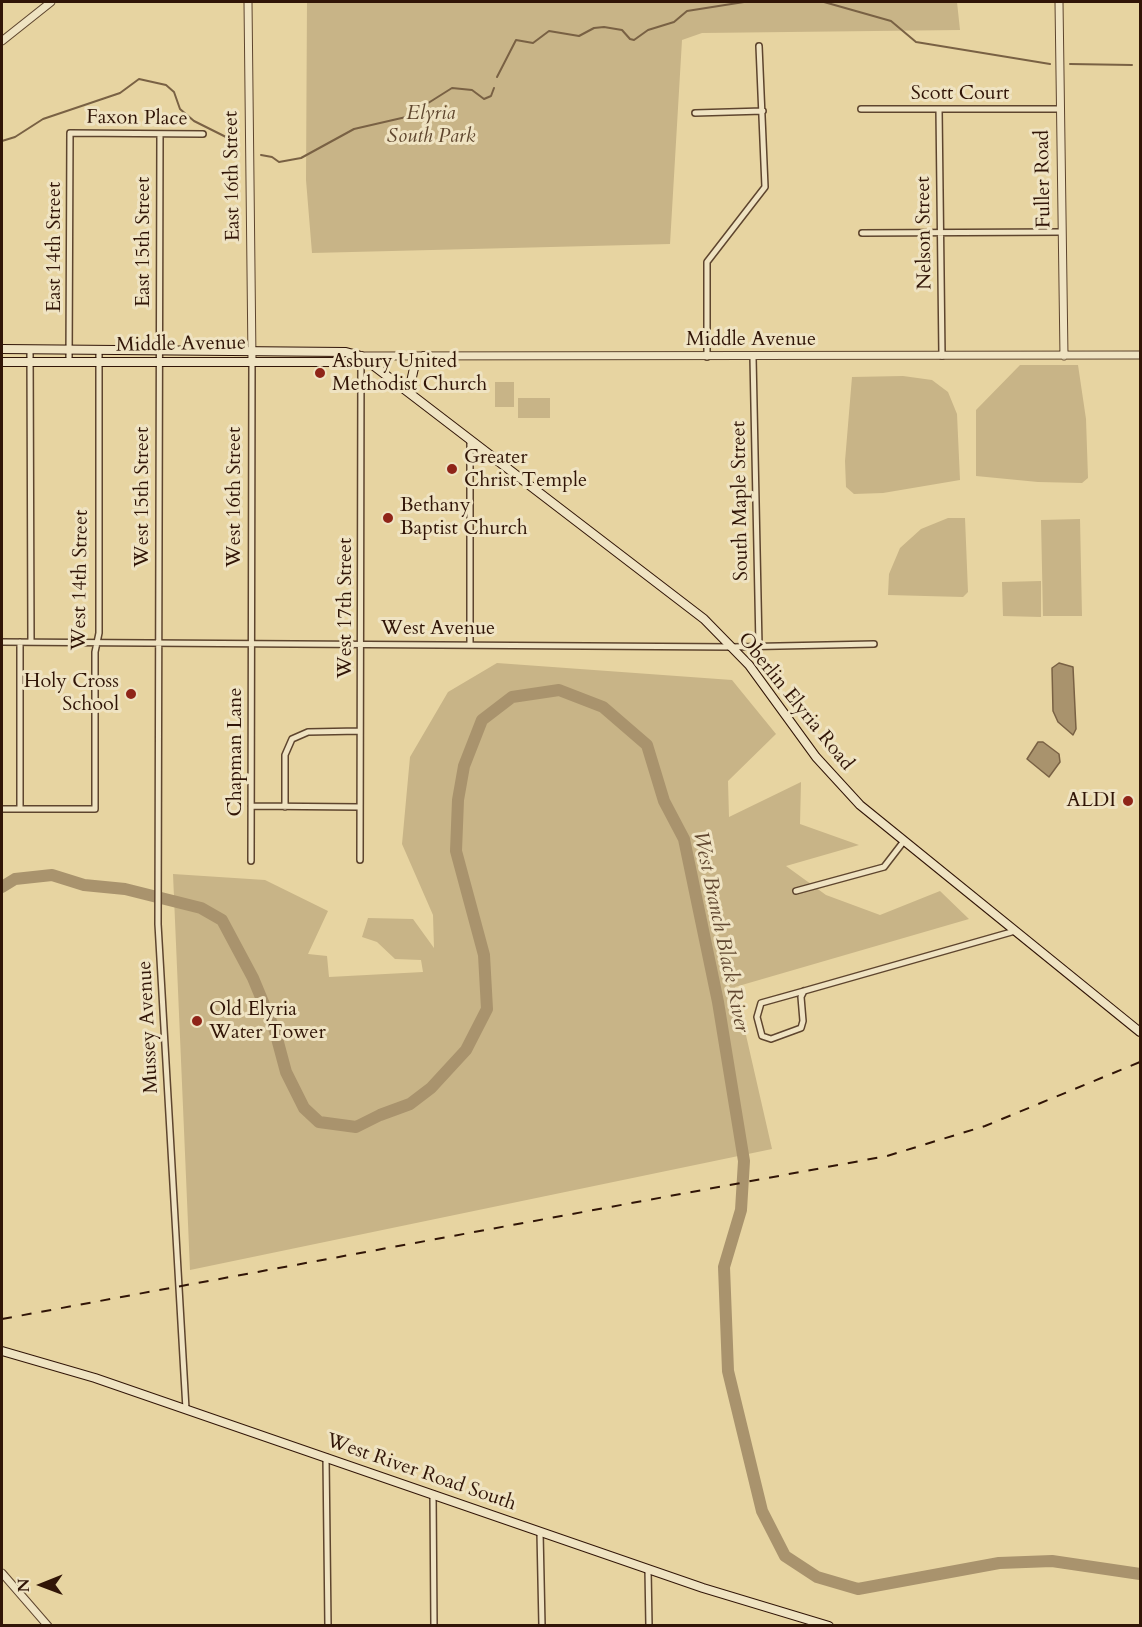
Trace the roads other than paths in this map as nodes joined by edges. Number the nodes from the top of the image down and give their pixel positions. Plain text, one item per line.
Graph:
1 (51, 2) edge
2 (248, 2) edge
3 (1059, 2) edge
4 (2, 41) edge
5 (759, 46) dead end
6 (861, 109) dead end
7 (939, 109) junction
8 (1060, 109) junction
9 (763, 111) junction
10 (695, 113) dead end
11 (70, 133) joint
12 (160, 134) junction
13 (203, 134) dead end
14 (1062, 231) junction
15 (862, 233) dead end
16 (940, 233) junction
17 (2, 349) edge
18 (30, 349) junction
19 (69, 351) junction
20 (99, 351) junction
21 (159, 351) junction
22 (252, 351) junction
23 (1140, 355) edge
24 (361, 356) junction
25 (424, 356) junction
26 (942, 356) junction
27 (1064, 356) junction
28 (707, 357) junction
29 (753, 357) junction
30 (252, 360) junction
31 (2, 362) edge
32 (30, 362) junction
33 (69, 362) junction
34 (99, 362) junction
35 (159, 362) junction
36 (409, 391) junction
37 (470, 438) junction
38 (2, 642) edge
39 (20, 642) junction
40 (31, 642) junction
41 (97, 643) junction
42 (158, 643) junction
43 (250, 643) junction
44 (361, 644) junction
45 (470, 644) junction
46 (874, 644) dead end
47 (759, 646) junction
48 (732, 647) junction
49 (360, 731) junction
50 (251, 806) junction
51 (285, 807) junction
52 (359, 807) junction
53 (2, 809) edge
54 (20, 809) junction
55 (904, 842) junction
56 (360, 860) dead end
57 (250, 861) dead end
58 (796, 891) dead end
59 (1015, 931) junction
60 (804, 991) junction
61 (761, 1003) junction
62 (753, 1005) dead end
63 (1140, 1032) edge
64 (2, 1351) edge
65 (186, 1409) junction
66 (326, 1457) junction
67 (433, 1494) junction
68 (540, 1532) junction
69 (648, 1569) junction
70 (2, 1573) edge
71 (48, 1626) edge
72 (328, 1626) edge
73 (434, 1626) edge
74 (542, 1626) edge
75 (649, 1626) edge
76 (829, 1626) edge

1 - 4 street
2 - 22 street, East 16th Street
3 - 8 street, Fuller Road
5 - 9 street
6 - 7 street, Scott Court
7 - 8 street, Scott Court
7 - 16 street, Nelson Street
8 - 14 street, Fuller Road
9 - 10 street
9 - 28 street
11 - 12 street, Faxon Place
11 - 19 street, East 14th Street
12 - 13 street, Faxon Place
12 - 21 street, East 15th Street
14 - 16 street
14 - 27 street, Fuller Road
15 - 16 street
16 - 26 street, Nelson Street
17 - 18 main road, Middle Avenue
18 - 19 main road, Middle Avenue
18 - 32 street
19 - 20 main road, Middle Avenue
19 - 33 street, East 14th Street
20 - 21 main road, Middle Avenue
20 - 34 street, West 14th Street
21 - 22 main road, Middle Avenue
21 - 35 street, West 15th Street
22 - 24 main road, Middle Avenue
22 - 30 street, West 16th Street
23 - 27 street, Middle Avenue
24 - 25 street, Middle Avenue
24 - 30 main road, Middle Avenue
24 - 36 main road, Oberlin Elyria Road
24 - 44 street, West 17th Street
25 - 28 street, Middle Avenue
25 - 36 main road
26 - 27 street, Middle Avenue
26 - 29 street, Middle Avenue
28 - 29 street, Middle Avenue
29 - 47 street, South Maple Street
30 - 35 main road, Middle Avenue
30 - 43 street, West 16th Street
31 - 32 main road, Middle Avenue
32 - 33 main road, Middle Avenue
32 - 40 street
33 - 34 main road, Middle Avenue
34 - 35 main road, Middle Avenue
34 - 41 street, West 14th Street
35 - 42 street, West 15th Street
36 - 37 main road, Oberlin Elyria Road
37 - 45 street
37 - 48 main road, Oberlin Elyria Road
38 - 39 street, West Avenue
39 - 40 street, West Avenue
39 - 54 street
40 - 41 street, West Avenue
41 - 42 street, West Avenue
41 - 54 street, West 14th Street
42 - 43 street, West Avenue
42 - 65 street, Mussey Avenue
43 - 44 street, West Avenue
43 - 50 street, Chapman Lane
44 - 45 street, West Avenue
44 - 49 street, West 17th Street
45 - 48 street, West Avenue
46 - 47 street, West Avenue
47 - 48 street, West Avenue
48 - 55 main road, Oberlin Elyria Road
49 - 51 street
49 - 52 street, West 17th Street
50 - 51 street
50 - 57 street, Chapman Lane
51 - 52 street
52 - 56 street, West 17th Street
53 - 54 street
55 - 58 street
55 - 59 main road, Oberlin Elyria Road
59 - 60 street
59 - 63 main road, Oberlin Elyria Road
60 - 61 street
60 - 61 street
61 - 62 street
64 - 65 main road, West River Road South
65 - 66 main road, West River Road South
66 - 67 main road, West River Road South
66 - 72 street
67 - 68 main road, West River Road South
67 - 73 street
68 - 69 main road, West River Road South
68 - 74 street
69 - 75 street
69 - 76 main road, West River Road South
70 - 71 street

